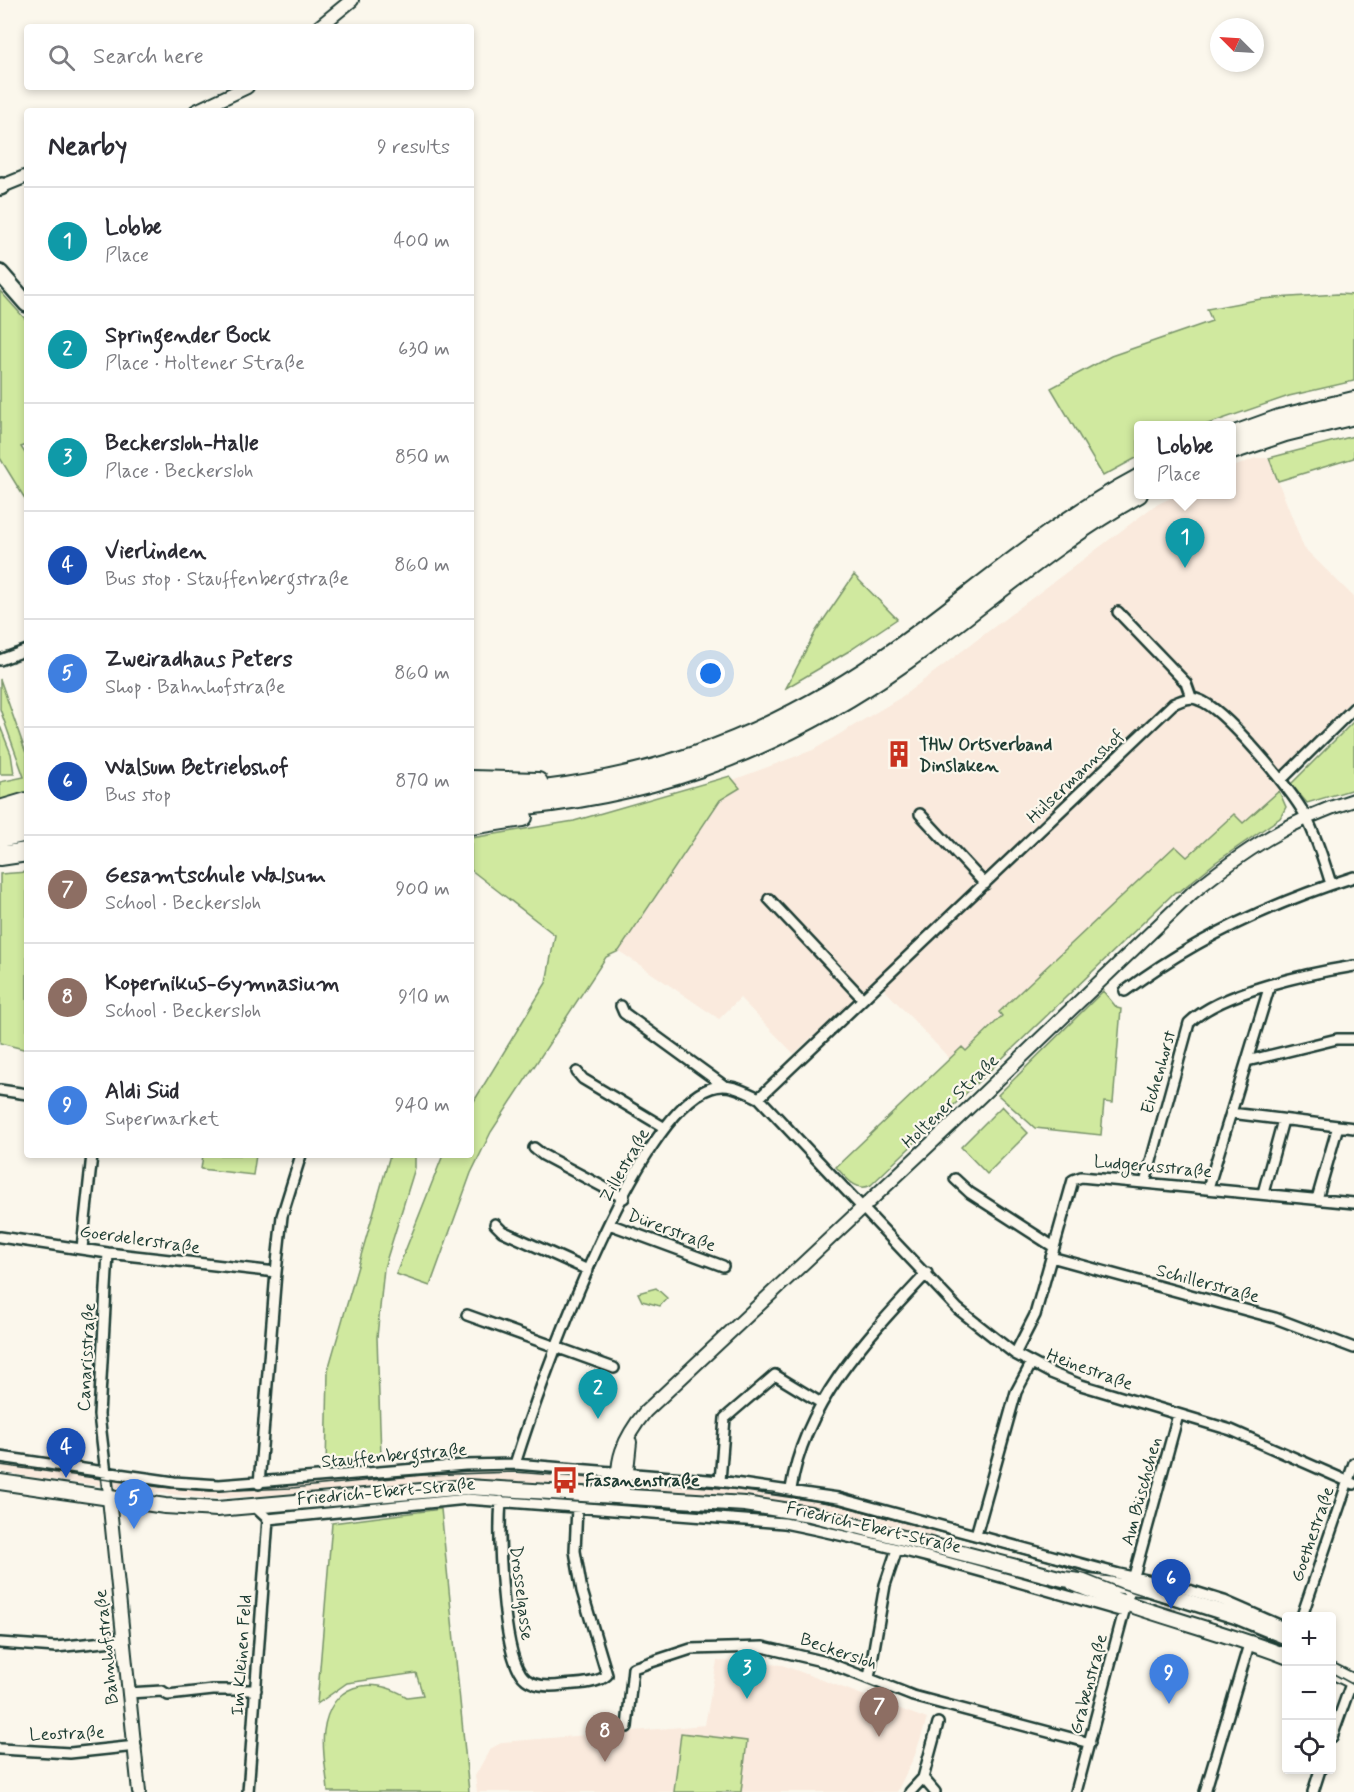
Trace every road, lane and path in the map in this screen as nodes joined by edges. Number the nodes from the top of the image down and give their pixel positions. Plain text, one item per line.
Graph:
1 (352, 0) edge
2 (323, 24) edge
3 (241, 90) edge
4 (202, 108) edge
5 (24, 177) edge
6 (1, 187) edge
7 (0, 273) edge
8 (24, 301) edge
9 (1354, 402) edge
10 (1354, 415) edge
11 (1236, 435) edge
12 (1236, 449) edge
13 (1134, 481) edge
14 (1134, 496) edge
15 (1060, 536) junction
16 (1034, 555) junction
17 (1118, 612) dead end
18 (24, 651) edge
19 (0, 660) edge
20 (1191, 698) junction
21 (1354, 708) edge
22 (642, 773) junction
23 (1282, 779) junction
24 (474, 780) edge
25 (605, 795) junction
26 (474, 796) edge
27 (1354, 800) edge
28 (24, 803) edge
29 (474, 809) edge
30 (0, 810) edge
31 (920, 814) dead end
32 (1306, 816) junction
33 (24, 820) edge
34 (0, 824) edge
35 (474, 825) edge
36 (24, 833) edge
37 (0, 838) edge
38 (24, 852) edge
39 (0, 856) edge
40 (1354, 878) edge
41 (985, 884) junction
42 (1331, 884) junction
43 (769, 899) dead end
44 (1354, 966) edge
45 (1270, 985) junction
46 (1125, 991) dead end
47 (863, 999) junction
48 (621, 1006) dead end
49 (1354, 1039) edge
50 (1247, 1061) junction
51 (577, 1072) dead end
52 (723, 1085) junction
53 (0, 1090) edge
54 (24, 1094) edge
55 (759, 1098) junction
56 (1231, 1113) junction
57 (1283, 1120) junction
58 (1338, 1126) junction
59 (665, 1128) junction
60 (1354, 1128) edge
61 (534, 1148) dead end
62 (92, 1158) edge
63 (300, 1158) edge
64 (955, 1179) dead end
65 (1145, 1183) junction
66 (1208, 1188) junction
67 (1263, 1193) junction
68 (624, 1198) junction
69 (1317, 1199) junction
70 (1354, 1203) edge
71 (863, 1208) junction
72 (495, 1224) dead end
73 (609, 1224) junction
74 (0, 1237) edge
75 (1054, 1247) junction
76 (82, 1248) junction
77 (108, 1253) junction
78 (1051, 1257) junction
79 (723, 1266) dead end
80 (588, 1270) junction
81 (276, 1272) junction
82 (927, 1273) junction
83 (467, 1315) dead end
84 (555, 1345) junction
85 (1354, 1348) edge
86 (1015, 1354) junction
87 (1032, 1364) junction
88 (614, 1368) dead end
89 (821, 1403) junction
90 (1178, 1415) junction
91 (0, 1457) edge
92 (1354, 1463) edge
93 (515, 1464) junction
94 (105, 1472) junction
95 (623, 1475) junction
96 (720, 1480) junction
97 (0, 1482) edge
98 (1351, 1482) edge
99 (259, 1484) junction
100 (791, 1489) junction
101 (595, 1494) junction
102 (628, 1496) junction
103 (108, 1498) junction
104 (501, 1501) junction
105 (255, 1507) junction
106 (577, 1508) junction
107 (268, 1520) junction
108 (976, 1535) junction
109 (897, 1549) junction
110 (1063, 1579) junction
111 (1133, 1581) junction
112 (1125, 1608) junction
113 (1304, 1612) edge
114 (1282, 1626) edge
115 (1282, 1636) edge
116 (123, 1640) junction
117 (1250, 1641) junction
118 (0, 1643) edge
119 (1282, 1650) edge
120 (1336, 1673) edge
121 (869, 1678) junction
122 (1353, 1682) edge
123 (256, 1690) junction
124 (129, 1692) junction
125 (938, 1723) dead end
126 (627, 1727) dead end
127 (1336, 1727) edge
128 (1090, 1743) junction
129 (136, 1746) junction
130 (0, 1749) edge
131 (1319, 1774) edge
132 (923, 1778) junction
133 (139, 1792) edge
134 (248, 1792) edge
135 (910, 1792) edge
136 (935, 1792) edge
137 (1077, 1792) edge
138 (1205, 1792) edge
139 (1312, 1792) edge

1 - 2 street
3 - 4 street
5 - 6 street
7 - 8 main road
9 - 11 highway
10 - 12 highway
13 - 15 highway
14 - 15 highway
15 - 16 highway
16 - 22 highway
16 - 25 highway
17 - 20 street
18 - 19 street
20 - 23 street
20 - 41 street, Hülsermannshof
21 - 23 street
22 - 24 highway
22 - 26 highway
23 - 32 street
25 - 29 highway
25 - 35 highway
27 - 32 street, Holtener Straße
28 - 30 highway
31 - 41 street
32 - 42 street
32 - 71 street, Holtener Straße
33 - 34 highway
36 - 37 highway
38 - 39 highway
40 - 42 street
41 - 47 street, Hülsermannshof
42 - 46 street
43 - 47 street
44 - 45 street, Eichenhorst
45 - 50 street
45 - 65 street, Eichenhorst
47 - 55 street, Hülsermannshof
48 - 52 street
49 - 50 street
50 - 56 street
51 - 59 street
52 - 55 street
52 - 59 street, Zillestraße
53 - 54 street
55 - 71 street
56 - 57 street
56 - 66 street
57 - 58 street
57 - 67 street
58 - 60 street
58 - 69 street
59 - 68 street, Zillestraße
61 - 68 street
62 - 76 street
63 - 81 street
64 - 75 street
65 - 66 street, Ludgerusstraße
65 - 75 street, Ludgerusstraße
66 - 67 street, Ludgerusstraße
67 - 69 street, Ludgerusstraße
68 - 73 street, Zillestraße
69 - 70 street, Ludgerusstraße
71 - 82 street, Heinestraße
71 - 95 street, Holtener Straße
72 - 80 street
73 - 79 street, Dürerstraße
73 - 80 street, Zillestraße
74 - 76 street, Goerdelerstraße
75 - 78 street, Ludgerusstraße
76 - 77 street, Goerdelerstraße
77 - 81 street, Goerdelerstraße
77 - 94 street, Canarisstraße
78 - 85 street, Schillerstraße
78 - 86 street, Ludgerusstraße
80 - 84 street, Zillestraße
81 - 99 street
82 - 86 street, Heinestraße
82 - 89 street
83 - 84 street
84 - 88 street
84 - 93 street, Zillestraße
86 - 87 street, Heinestraße
87 - 90 street, Heinestraße
87 - 108 street
89 - 96 street
89 - 100 street
90 - 98 street, Heinestraße
90 - 111 street, Am Büschchen
91 - 94 street, Stauffenbergstraße
92 - 98 street, Goethestraße
93 - 95 street, Stauffenbergstraße
93 - 99 street, Stauffenbergstraße
94 - 99 street, Stauffenbergstraße
94 - 103 street, Canarisstraße
95 - 96 street, Stauffenbergstraße
95 - 101 street, Holtener Straße
95 - 102 street
96 - 100 street, Stauffenbergstraße
97 - 103 main road, Friedrich-Ebert-Straße
98 - 113 street, Goethestraße
100 - 108 street, Stauffenbergstraße
101 - 102 main road, Friedrich-Ebert-Straße
101 - 105 main road, Friedrich-Ebert-Straße
102 - 110 main road, Friedrich-Ebert-Straße
103 - 105 main road, Friedrich-Ebert-Straße
103 - 116 street, Bahnhofstraße
104 - 106 street, Friedrich-Ebert-Straße
104 - 106 street, Drosselgasse
104 - 107 street, Friedrich-Ebert-Straße
105 - 107 street
106 - 109 street, Friedrich-Ebert-Straße
107 - 123 street, Im Kleinen Feld
108 - 111 street, Stauffenbergstraße
109 - 112 street, Friedrich-Ebert-Straße
109 - 121 street
110 - 111 main road, Friedrich-Ebert-Straße
110 - 112 main road, Friedrich-Ebert-Straße
111 - 112 street, Grabenstraße
111 - 114 street
111 - 115 main road, Friedrich-Ebert-Straße
112 - 117 main road, Friedrich-Ebert-Straße
112 - 128 street, Grabenstraße
116 - 118 street
116 - 124 street, Bahnhofstraße
117 - 119 main road, Friedrich-Ebert-Straße
117 - 138 street
120 - 122 main road
121 - 126 street, Beckersloh
121 - 128 street, Beckersloh
122 - 127 street
123 - 124 street
123 - 134 street, Im Kleinen Feld
124 - 129 street, Bahnhofstraße
125 - 132 street
128 - 137 street, Grabenstraße
129 - 130 street, Leostraße
129 - 133 street, Bahnhofstraße
131 - 139 street
132 - 135 street
132 - 136 street

